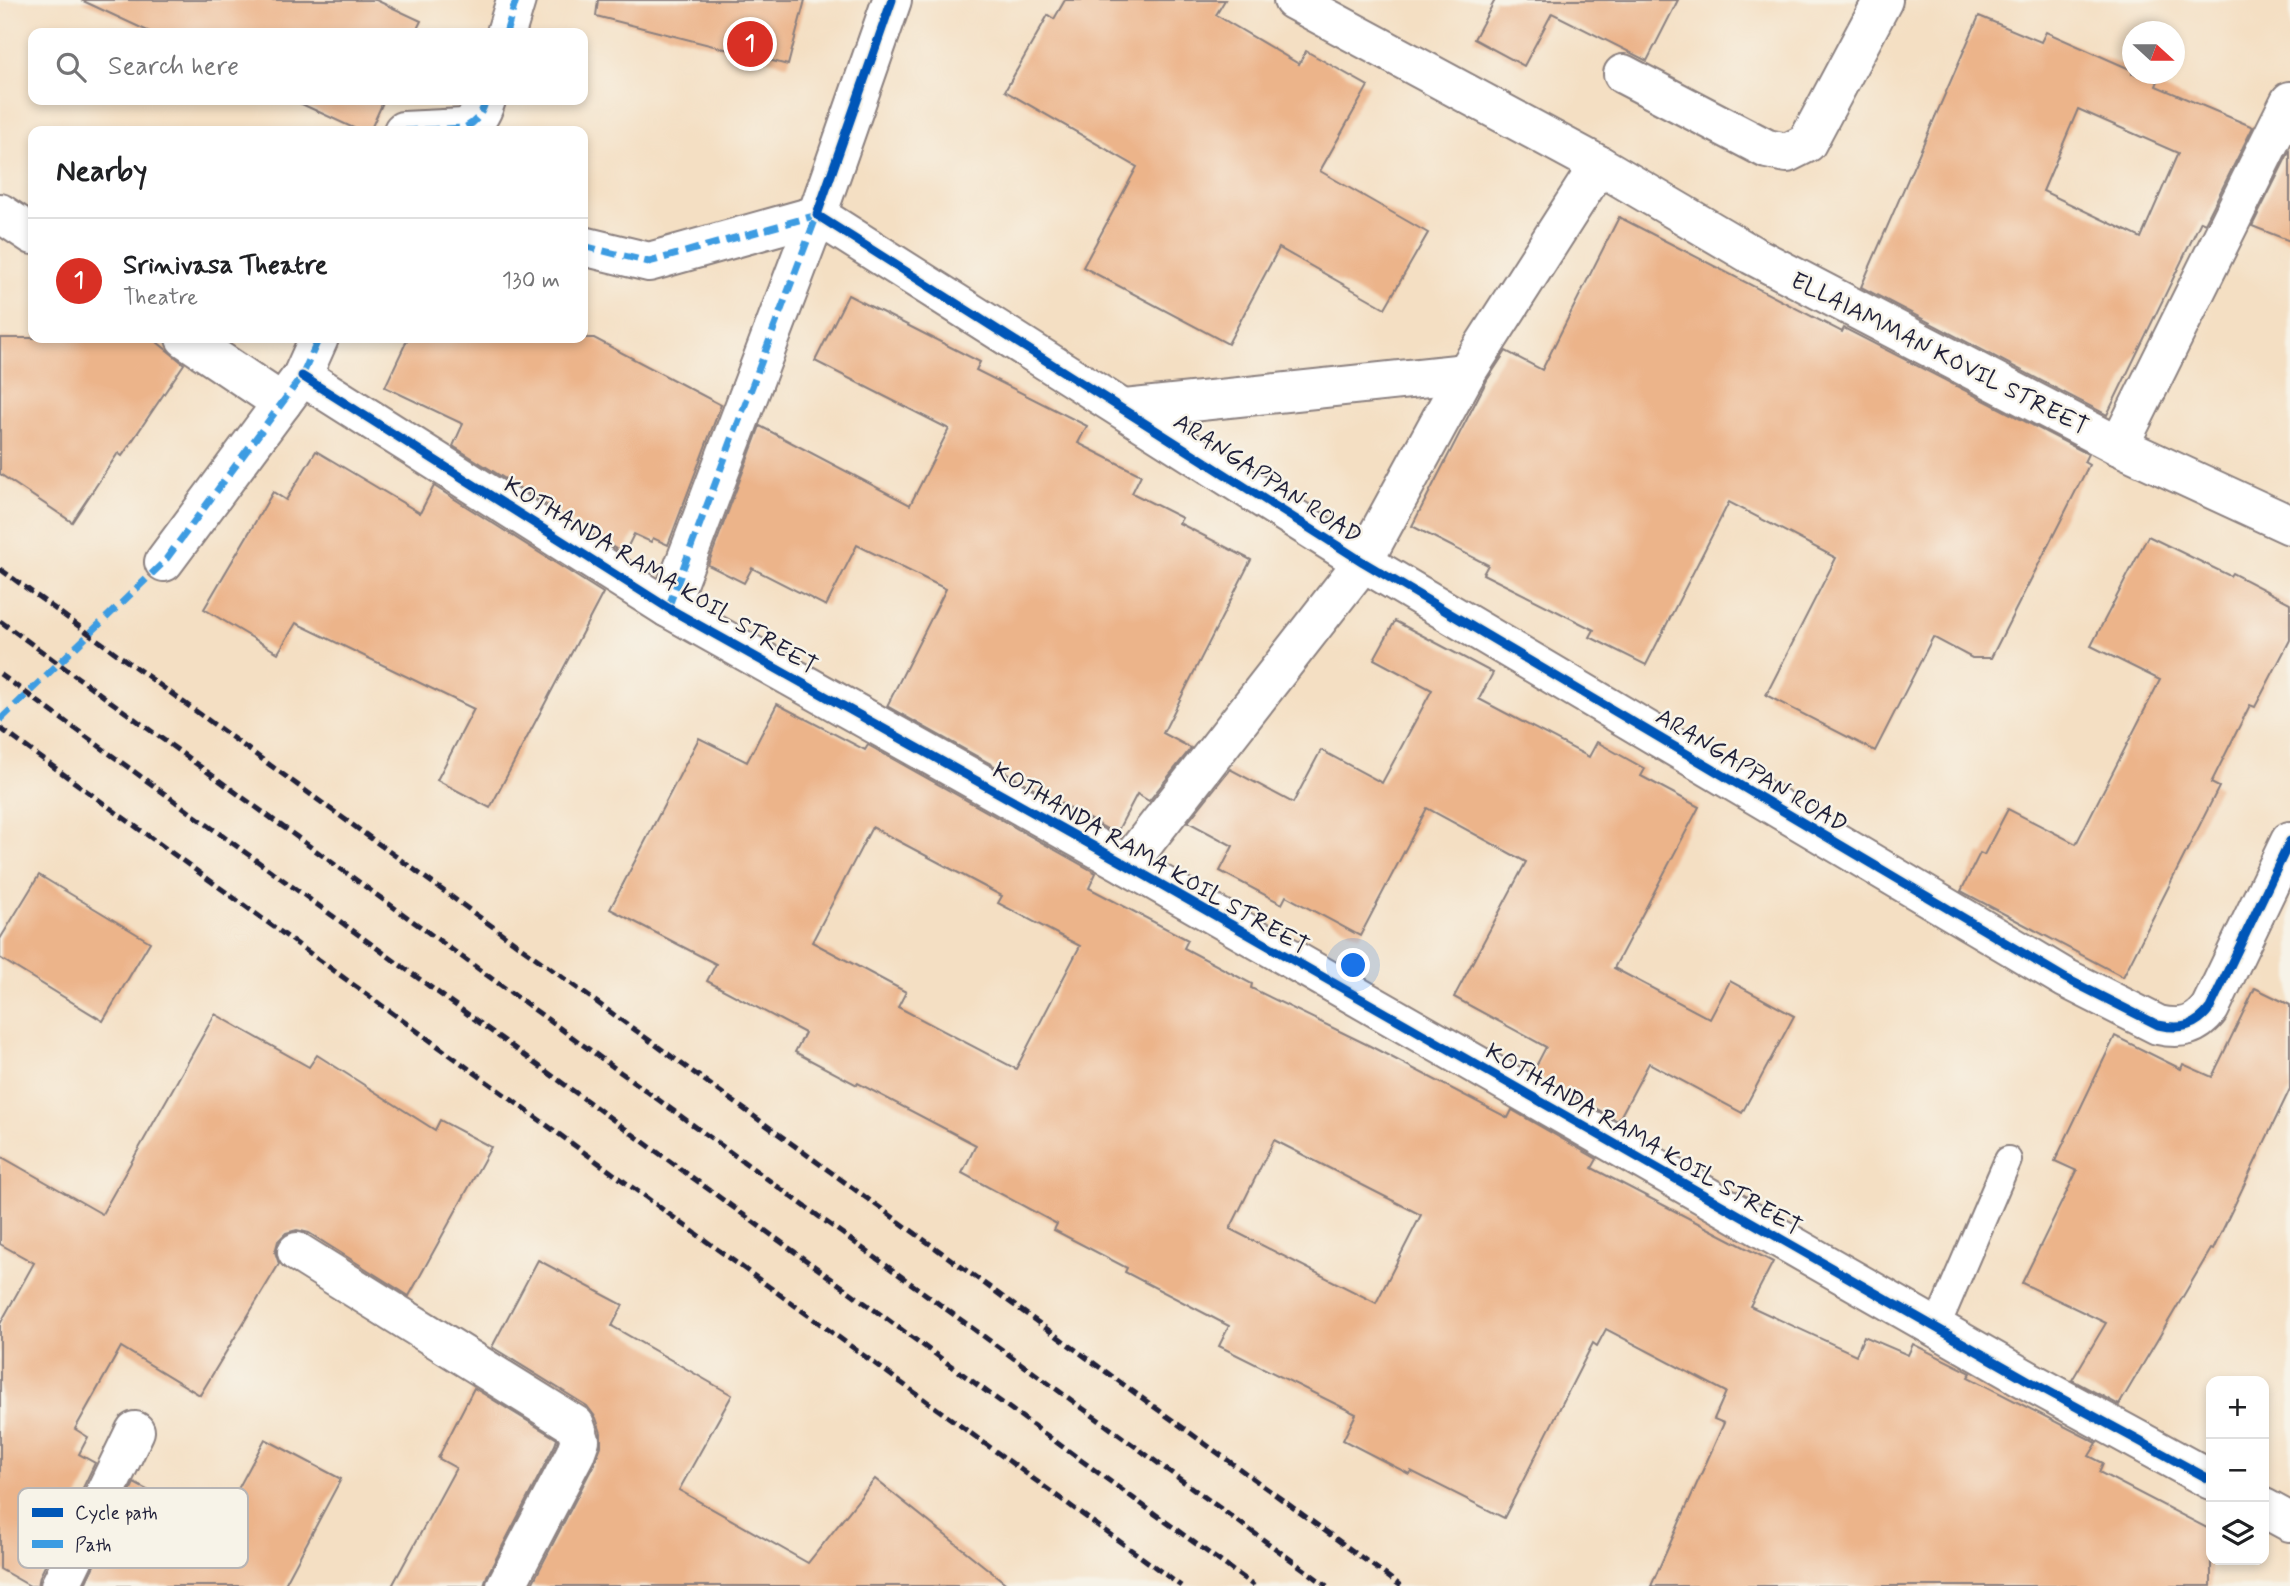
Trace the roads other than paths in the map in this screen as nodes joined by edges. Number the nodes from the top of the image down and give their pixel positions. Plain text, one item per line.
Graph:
1 (516, 0) edge
2 (892, 0) edge
3 (1293, 0) edge
4 (1883, 0) edge
5 (508, 28) edge
6 (1623, 74) dead end
7 (2290, 101) edge
8 (484, 105) edge
9 (469, 126) edge
10 (1599, 165) junction
11 (0, 213) edge
12 (817, 215) junction
13 (28, 232) edge
14 (588, 247) edge
15 (195, 343) edge
16 (316, 343) edge
17 (1466, 373) junction
18 (292, 390) junction
19 (1125, 409) junction
20 (2119, 446) junction
21 (2290, 525) edge
22 (164, 562) dead end
23 (1363, 562) junction
24 (668, 608) junction
25 (2290, 841) edge
26 (1127, 865) junction
27 (2008, 1160) dead end
28 (296, 1252) dead end
29 (1936, 1328) junction
30 (135, 1431) dead end
31 (2206, 1477) edge
32 (107, 1488) edge
33 (2269, 1511) edge
34 (2290, 1522) edge
35 (69, 1568) edge
36 (60, 1586) edge
37 (506, 1586) edge

1 - 5 street
2 - 12 street
3 - 10 street, ELLAIAMMAN KOVIL STREET
4 - 6 street
7 - 20 street
8 - 9 street
10 - 17 street
10 - 20 street, ELLAIAMMAN KOVIL STREET
11 - 13 street
12 - 14 street
12 - 19 street, ARANGAPPAN ROAD
12 - 24 street
15 - 18 street, KOTHANDA RAMA KOIL STREET
16 - 18 street
17 - 19 street
17 - 23 street
18 - 22 street
18 - 24 street, KOTHANDA RAMA KOIL STREET
19 - 23 street, ARANGAPPAN ROAD
20 - 21 street, ELLAIAMMAN KOVIL STREET
23 - 25 street, ARANGAPPAN ROAD
23 - 26 street
24 - 26 street, KOTHANDA RAMA KOIL STREET
26 - 29 street, KOTHANDA RAMA KOIL STREET
27 - 29 lane
28 - 37 street
29 - 31 street, KOTHANDA RAMA KOIL STREET
30 - 32 street
33 - 34 street
35 - 36 street

